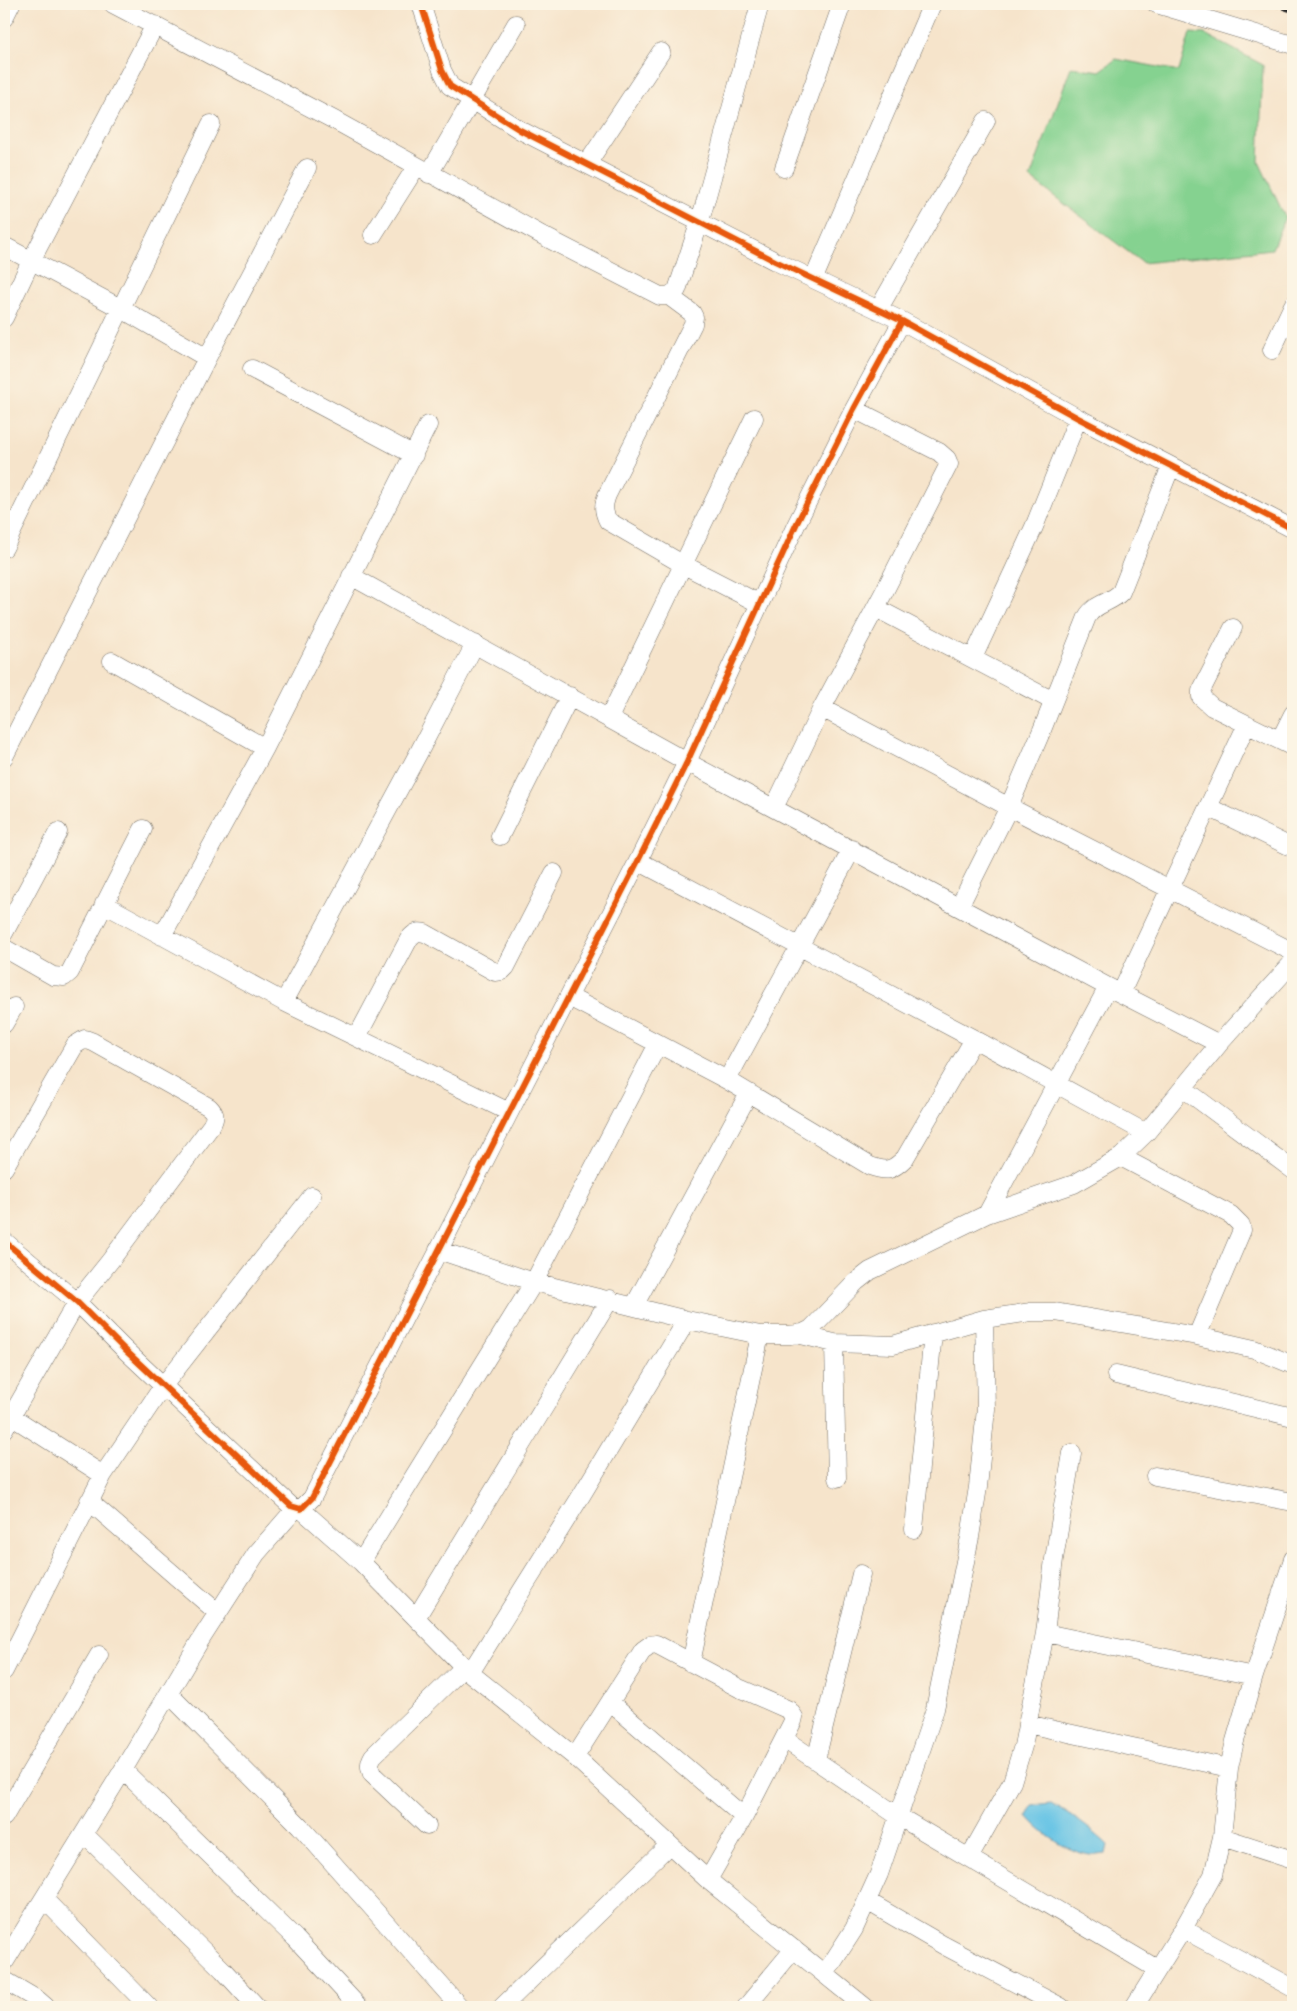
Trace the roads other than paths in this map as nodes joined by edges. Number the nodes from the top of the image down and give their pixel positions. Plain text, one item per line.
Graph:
1 (11, 4) edge
2 (113, 4) edge
3 (421, 4) edge
4 (760, 4) edge
5 (842, 4) edge
6 (932, 4) edge
7 (1156, 4) edge
8 (4, 18) edge
9 (516, 24) dead end
10 (155, 25) junction
11 (1293, 45) edge
12 (661, 52) dead end
13 (472, 100) junction
14 (986, 121) dead end
15 (212, 124) dead end
16 (588, 164) junction
17 (308, 168) dead end
18 (784, 168) dead end
19 (422, 171) junction
20 (700, 221) junction
21 (373, 235) dead end
22 (4, 246) edge
23 (31, 261) junction
24 (814, 278) junction
25 (669, 296) junction
26 (1293, 305) edge
27 (120, 308) junction
28 (878, 310) junction
29 (4, 318) edge
30 (902, 321) junction
31 (1272, 350) dead end
32 (206, 358) junction
33 (252, 370) dead end
34 (854, 409) junction
35 (754, 418) dead end
36 (1078, 418) junction
37 (428, 425) dead end
38 (414, 455) junction
39 (1171, 466) junction
40 (1293, 529) edge
41 (4, 548) edge
42 (684, 565) junction
43 (351, 576) junction
44 (760, 604) junction
45 (876, 608) junction
46 (1233, 628) dead end
47 (475, 644) junction
48 (972, 658) junction
49 (112, 662) dead end
50 (570, 696) junction
51 (1053, 701) junction
52 (822, 708) junction
53 (1293, 714) edge
54 (609, 718) junction
55 (1247, 724) junction
56 (1287, 744) edge
57 (265, 748) junction
58 (4, 757) edge
59 (688, 762) junction
60 (1009, 807) junction
61 (1208, 807) junction
62 (774, 808) junction
63 (142, 829) dead end
64 (58, 832) dead end
65 (500, 836) dead end
66 (1293, 848) edge
67 (852, 850) junction
68 (638, 861) junction
69 (554, 873) dead end
70 (1170, 888) junction
71 (104, 904) junction
72 (959, 907) junction
73 (4, 933) edge
74 (162, 936) junction
75 (800, 947) junction
76 (4, 948) edge
77 (1293, 952) edge
78 (1293, 962) edge
79 (1114, 990) junction
80 (569, 997) junction
81 (284, 1002) junction
82 (14, 1007) dead end
83 (4, 1024) edge
84 (357, 1037) junction
85 (974, 1039) junction
86 (658, 1044) junction
87 (1219, 1044) junction
88 (727, 1080) junction
89 (1056, 1084) junction
90 (1183, 1088) junction
91 (749, 1093) junction
92 (510, 1112) junction
93 (1146, 1133) junction
94 (1121, 1157) junction
95 (4, 1168) edge
96 (1293, 1170) edge
97 (312, 1196) dead end
98 (987, 1214) junction
99 (4, 1241) edge
100 (438, 1250) junction
101 (534, 1282) junction
102 (610, 1299) junction
103 (77, 1302) junction
104 (634, 1306) junction
105 (984, 1319) junction
106 (687, 1320) junction
107 (933, 1333) junction
108 (797, 1334) junction
109 (760, 1335) junction
110 (1197, 1336) junction
111 (834, 1343) junction
112 (1293, 1365) edge
113 (1116, 1375) dead end
114 (163, 1386) junction
115 (1293, 1416) edge
116 (7, 1423) edge
117 (1072, 1453) dead end
118 (102, 1475) junction
119 (1155, 1476) dead end
120 (838, 1478) dead end
121 (89, 1501) junction
122 (1293, 1502) edge
123 (299, 1508) junction
124 (914, 1529) dead end
125 (1293, 1560) edge
126 (361, 1562) junction
127 (861, 1574) dead end
128 (218, 1614) junction
129 (416, 1618) junction
130 (1045, 1634) junction
131 (99, 1655) dead end
132 (691, 1663) junction
133 (467, 1669) junction
134 (4, 1671) edge
135 (1254, 1676) junction
136 (169, 1694) junction
137 (610, 1703) junction
138 (1027, 1724) junction
139 (784, 1739) junction
140 (575, 1757) junction
141 (816, 1760) junction
142 (1230, 1768) junction
143 (123, 1770) junction
144 (898, 1816) junction
145 (4, 1817) edge
146 (744, 1817) junction
147 (426, 1826) dead end
148 (84, 1834) junction
149 (1222, 1837) junction
150 (669, 1845) junction
151 (969, 1858) junction
152 (1293, 1860) edge
153 (708, 1880) junction
154 (44, 1899) junction
155 (867, 1901) junction
156 (1183, 1929) junction
157 (794, 1949) junction
158 (4, 1963) edge
159 (1157, 1969) junction
160 (825, 1974) junction
161 (4, 1980) edge
162 (1293, 1988) edge
163 (856, 2005) edge
164 (46, 2007) edge
165 (149, 2007) edge
166 (257, 2007) edge
167 (358, 2007) edge
168 (460, 2007) edge
169 (502, 2007) edge
170 (746, 2007) edge
171 (1061, 2007) edge
172 (1135, 2007) edge

1 - 8 street
2 - 10 street
3 - 13 street
4 - 20 street
5 - 18 street
6 - 24 street
7 - 11 street
9 - 13 street
10 - 19 street
10 - 23 street
12 - 16 street
13 - 16 street
13 - 19 street
14 - 28 street
15 - 27 street
16 - 20 street
17 - 32 street
19 - 21 street
19 - 25 street
20 - 24 street
20 - 25 street
22 - 23 street
23 - 27 street
23 - 29 street
24 - 28 street
25 - 42 street
26 - 31 street
27 - 32 street
27 - 41 street
28 - 30 street
30 - 34 street
30 - 36 street
32 - 58 street
33 - 38 street
34 - 44 street
34 - 45 street
35 - 42 street
36 - 39 street
36 - 48 street
37 - 38 street
38 - 43 street
39 - 40 street
39 - 51 street
42 - 44 street
42 - 54 street
43 - 47 street
43 - 57 street
44 - 59 street
45 - 48 street
45 - 52 street
46 - 55 street
47 - 50 street
47 - 81 street
48 - 51 street
49 - 57 street
50 - 54 street
50 - 65 street
51 - 60 street
52 - 60 street
52 - 62 street
53 - 56 street
54 - 59 street
55 - 56 street
55 - 61 street
57 - 74 street
59 - 62 street
59 - 68 street
60 - 70 street
60 - 72 street
61 - 66 street
61 - 70 street
62 - 67 street
63 - 71 street
64 - 73 street
67 - 72 street
67 - 75 street
68 - 75 street
68 - 80 street
69 - 84 street
70 - 77 street
70 - 79 street
71 - 74 street
71 - 76 street
72 - 79 street
74 - 81 street
75 - 85 street
75 - 88 street
78 - 87 street
79 - 87 street
79 - 89 street
80 - 86 street
80 - 92 street
81 - 84 street
82 - 83 street
84 - 92 street
85 - 89 street
85 - 91 street
86 - 88 street
86 - 101 street
87 - 90 street
88 - 91 street
89 - 93 street
89 - 98 street
90 - 93 street
90 - 96 street
91 - 104 street
92 - 100 street
93 - 94 street
94 - 98 street
94 - 110 street
95 - 103 street
97 - 114 street
98 - 108 street
99 - 103 street
100 - 101 street
100 - 123 street
101 - 102 street
101 - 126 street
102 - 104 street
102 - 129 street
103 - 114 street
103 - 116 street
104 - 106 street
105 - 107 street
105 - 110 street
105 - 144 street
106 - 109 street
106 - 133 street
107 - 111 street
107 - 124 street
108 - 109 street
108 - 111 street
109 - 132 street
110 - 112 street
111 - 120 street
113 - 115 street
114 - 118 street
114 - 123 street
116 - 118 street
117 - 130 street
118 - 121 street
119 - 122 street
121 - 128 street
121 - 134 street
123 - 126 street
123 - 128 street
125 - 135 street
126 - 129 street
127 - 141 street
128 - 136 street
129 - 133 street
130 - 135 street
130 - 138 street
131 - 145 street
132 - 137 street
132 - 139 street
133 - 140 street
133 - 147 street
135 - 142 street
136 - 143 street
136 - 168 street
137 - 140 street
137 - 146 street
138 - 142 street
138 - 151 street
139 - 141 street
139 - 146 street
140 - 150 street
141 - 144 street
142 - 149 street
143 - 148 street
143 - 167 street
144 - 151 street
144 - 155 street
146 - 153 street
148 - 154 street
148 - 166 street
149 - 152 street
149 - 156 street
150 - 153 street
150 - 169 street
151 - 159 street
153 - 157 street
154 - 158 street
154 - 165 street
155 - 160 street
155 - 171 street
156 - 159 street
156 - 162 street
157 - 160 street
157 - 170 street
159 - 172 street
160 - 163 street
161 - 164 street

